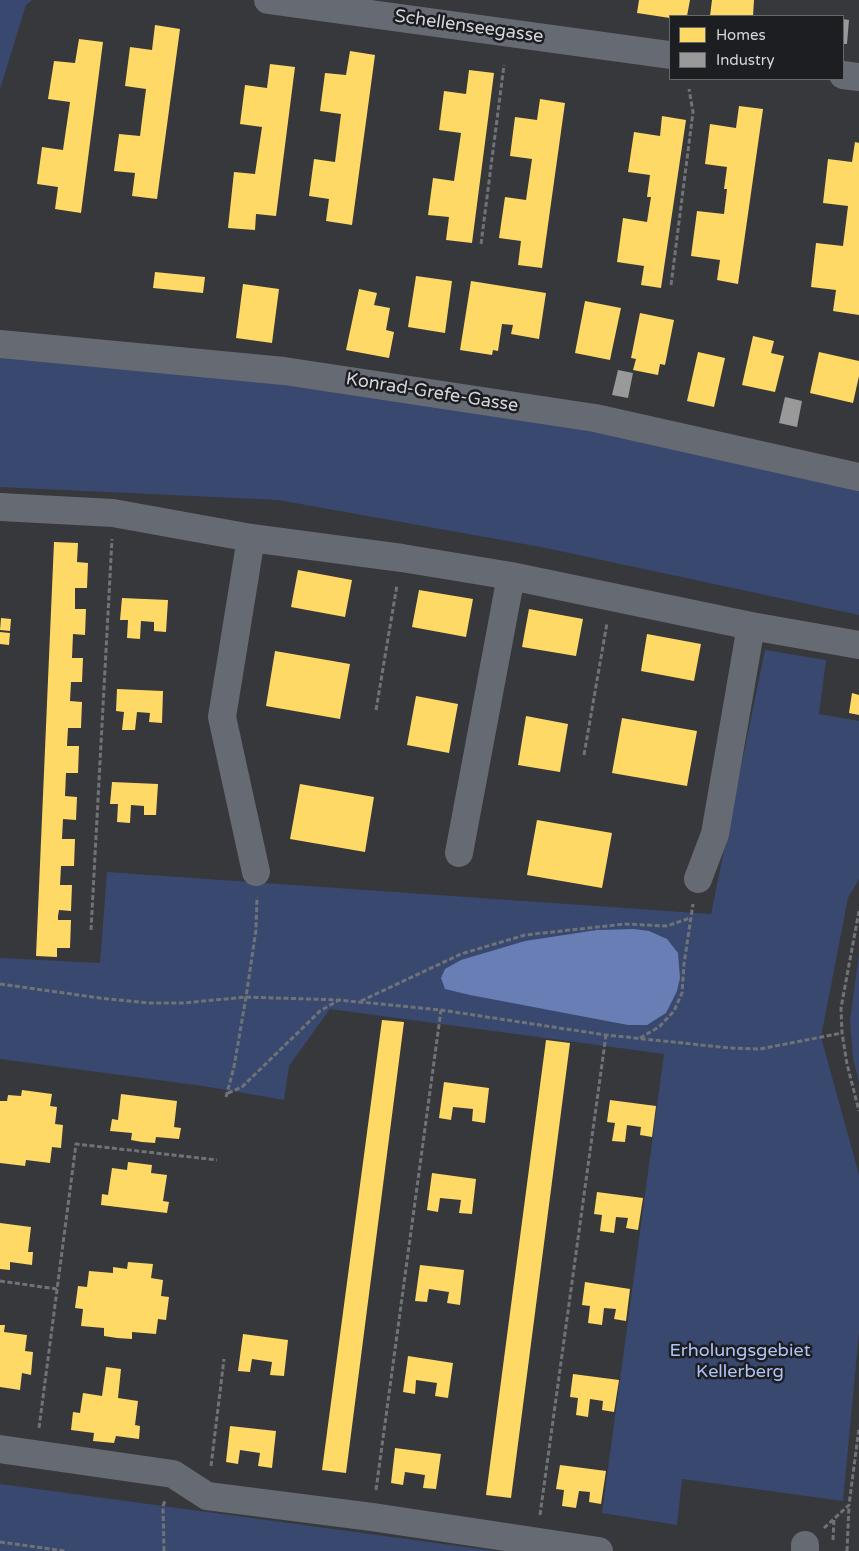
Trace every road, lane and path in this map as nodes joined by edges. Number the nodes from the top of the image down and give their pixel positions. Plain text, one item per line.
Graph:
1 (268, 0) edge
2 (669, 55) edge
3 (504, 65) dead end
4 (844, 76) edge
5 (859, 77) edge
6 (689, 89) dead end
7 (481, 244) dead end
8 (671, 285) dead end
9 (0, 344) edge
10 (859, 477) edge
11 (0, 507) edge
12 (113, 513) junction
13 (251, 538) junction
14 (402, 558) junction
15 (511, 576) junction
16 (612, 598) junction
17 (751, 626) junction
18 (859, 645) edge
19 (376, 710) dead end
20 (584, 755) dead end
21 (459, 853) dead end
22 (256, 872) joint
23 (698, 879) joint
24 (859, 911) edge
25 (690, 918) junction
26 (91, 930) dead end
27 (0, 984) edge
28 (246, 997) junction
29 (339, 1000) junction
30 (359, 1002) junction
31 (442, 1010) junction
32 (842, 1033) junction
33 (606, 1035) junction
34 (640, 1039) junction
35 (859, 1111) edge
36 (216, 1160) dead end
37 (0, 1281) edge
38 (57, 1288) junction
39 (224, 1359) dead end
40 (859, 1428) edge
41 (0, 1448) edge
42 (36, 1454) junction
43 (173, 1474) junction
44 (207, 1496) junction
45 (849, 1505) junction
46 (372, 1517) junction
47 (834, 1519) junction
48 (0, 1542) edge
49 (536, 1542) junction
50 (833, 1543) dead end
51 (805, 1548) edge
52 (65, 1551) edge
53 (164, 1551) edge
54 (599, 1551) edge
55 (847, 1551) edge

1 - 2 street, Schellenseegasse
3 - 7 path
4 - 5 street
6 - 8 path
9 - 10 street, Konrad-Grefe-Gasse
11 - 12 street
12 - 13 street
12 - 26 path
13 - 14 street
13 - 22 street
14 - 15 street
14 - 19 path
15 - 16 street
15 - 21 street
16 - 17 street
16 - 20 path
17 - 18 street
17 - 23 street
22 - 28 path
23 - 25 path
24 - 32 path
25 - 30 path
25 - 34 path
27 - 28 path
28 - 29 path
28 - 29 path
29 - 30 path
30 - 31 path
31 - 33 path
31 - 46 path
32 - 34 path
32 - 35 path
33 - 34 path
33 - 49 path
36 - 38 path
37 - 38 path
38 - 42 path
39 - 44 path
40 - 45 path
41 - 42 street
42 - 43 street
43 - 44 street
43 - 53 path
44 - 46 street
45 - 47 path
45 - 55 path
46 - 49 street
47 - 50 path
47 - 51 path
48 - 52 path
49 - 54 street

